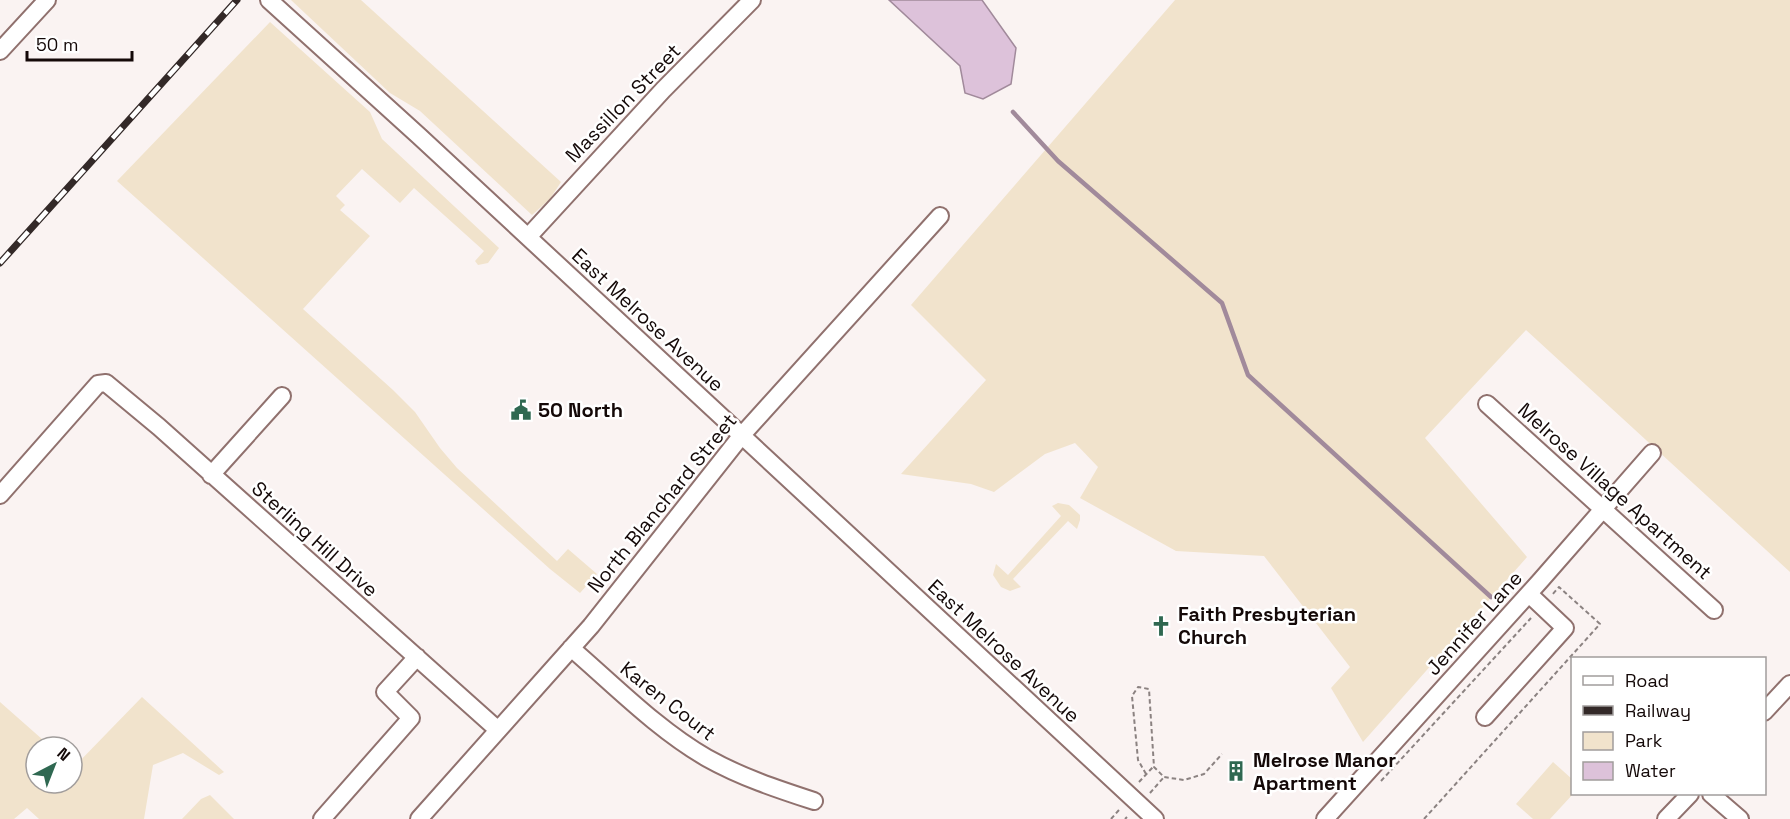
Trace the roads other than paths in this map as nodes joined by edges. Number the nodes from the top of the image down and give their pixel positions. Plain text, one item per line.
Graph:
1 (47, 0) edge
2 (269, 0) edge
3 (752, 0) edge
4 (0, 51) edge
5 (940, 216) dead end
6 (528, 237) junction
7 (282, 396) dead end
8 (1487, 404) dead end
9 (742, 435) junction
10 (1652, 453) dead end
11 (212, 475) junction
12 (0, 495) edge
13 (1603, 509) junction
14 (1529, 594) junction
15 (1714, 610) dead end
16 (571, 648) junction
17 (417, 657) junction
18 (1790, 684) edge
19 (1766, 710) edge
20 (1485, 717) dead end
21 (498, 730) junction
22 (1689, 795) edge
23 (1713, 795) edge
24 (814, 801) dead end
25 (322, 819) edge
26 (419, 819) edge
27 (1155, 819) edge
28 (1325, 819) edge
29 (1666, 819) edge
30 (1740, 819) edge

1 - 4 street
2 - 6 street, East Melrose Avenue
3 - 6 street, Massillon Street
5 - 9 street, North Blanchard Street
6 - 9 street, East Melrose Avenue
7 - 11 street
8 - 13 street, Melrose Village Apartment
9 - 16 street, North Blanchard Street
9 - 27 street, East Melrose Avenue
10 - 13 street, Jennifer Lane
11 - 12 street, Sterling Hill Drive
11 - 17 street, Sterling Hill Drive
13 - 14 street, Jennifer Lane
13 - 15 street, Melrose Village Apartment
14 - 20 street
14 - 28 street, Jennifer Lane
16 - 21 street, North Blanchard Street
16 - 24 street, Karen Court
17 - 21 street, Sterling Hill Drive
17 - 25 street
18 - 19 street
21 - 26 street, North Blanchard Street
22 - 29 street
23 - 30 street

